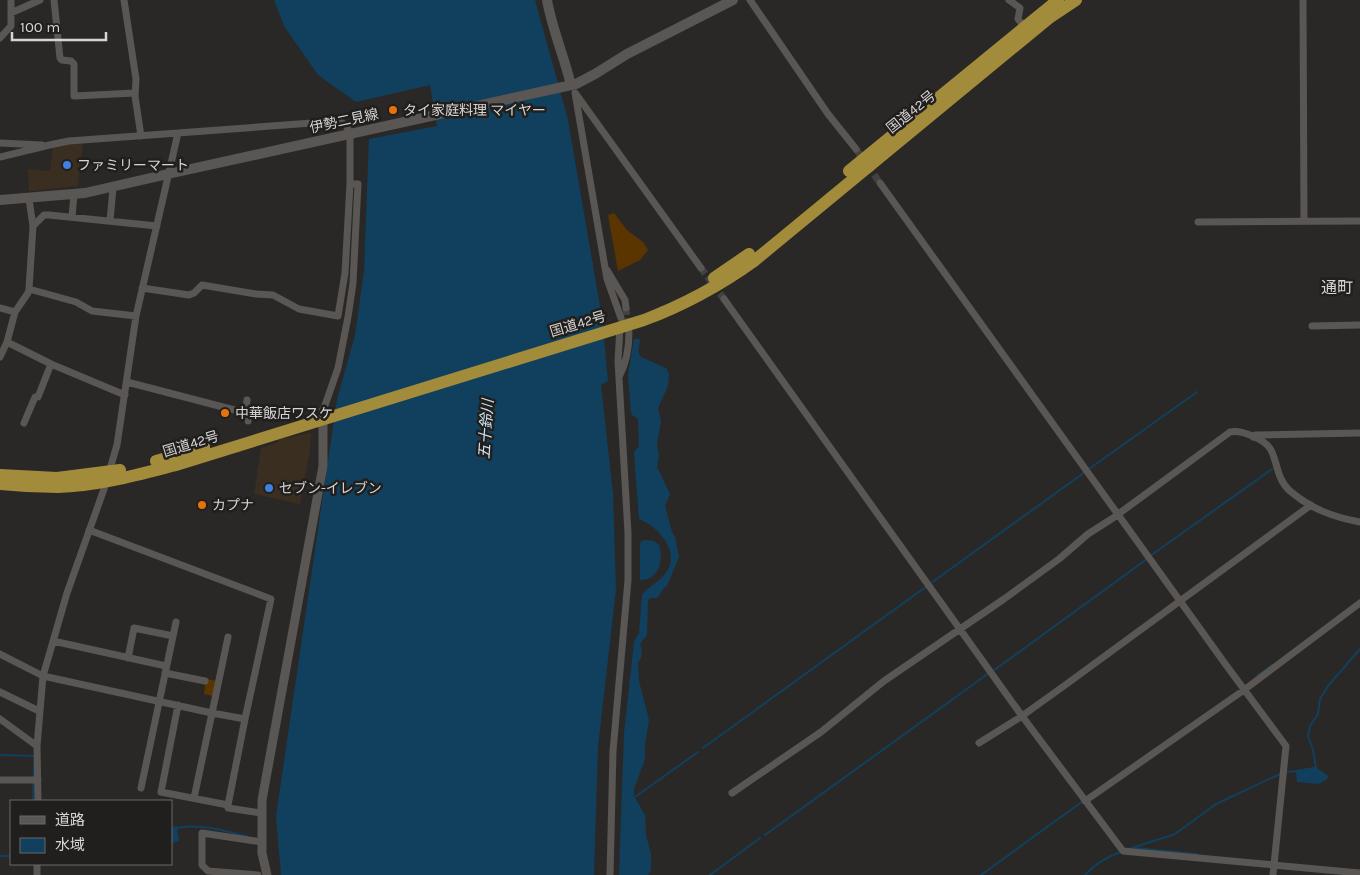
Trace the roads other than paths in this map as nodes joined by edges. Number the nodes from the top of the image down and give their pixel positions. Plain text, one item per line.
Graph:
1 (11, 0) edge
2 (40, 0) edge
3 (54, 0) edge
4 (124, 0) edge
5 (546, 0) edge
6 (733, 0) edge
7 (750, 0) edge
8 (1009, 0) edge
9 (1058, 0) edge
10 (1076, 0) edge
11 (1303, 0) edge
12 (11, 13) junction
13 (1024, 26) junction
14 (0, 38) edge
15 (570, 88) junction
16 (135, 93) junction
17 (178, 133) junction
18 (350, 134) junction
19 (141, 136) junction
20 (0, 143) edge
21 (45, 145) junction
22 (856, 149) tunnel mouth
23 (0, 157) edge
24 (168, 174) junction
25 (880, 182) tunnel mouth
26 (354, 184) junction
27 (114, 188) junction
28 (74, 194) junction
29 (30, 199) junction
30 (0, 200) edge
31 (72, 217) junction
32 (110, 221) junction
33 (1304, 221) junction
34 (1360, 221) edge
35 (1198, 222) dead end
36 (33, 226) junction
37 (156, 226) junction
38 (605, 268) junction
39 (701, 268) tunnel mouth
40 (142, 288) junction
41 (29, 289) junction
42 (724, 299) tunnel mouth
43 (0, 308) edge
44 (15, 312) junction
45 (136, 316) junction
46 (620, 323) junction
47 (1360, 325) edge
48 (1312, 326) dead end
49 (7, 342) junction
50 (0, 357) edge
51 (52, 364) junction
52 (127, 382) junction
53 (125, 395) junction
54 (246, 400) dead end
55 (327, 414) junction
56 (24, 423) dead end
57 (1360, 433) edge
58 (1252, 437) junction
59 (0, 475) edge
60 (109, 476) junction
61 (0, 484) edge
62 (1311, 505) junction
63 (1118, 514) junction
64 (1360, 522) edge
65 (89, 530) junction
66 (1180, 601) junction
67 (1360, 603) edge
68 (176, 622) dead end
69 (960, 629) junction
70 (173, 636) junction
71 (228, 638) dead end
72 (53, 641) junction
73 (0, 654) edge
74 (128, 658) junction
75 (166, 669) junction
76 (43, 676) junction
77 (205, 681) dead end
78 (1244, 690) junction
79 (0, 692) edge
80 (159, 701) junction
81 (178, 705) junction
82 (40, 711) junction
83 (212, 713) junction
84 (1022, 716) junction
85 (0, 719) edge
86 (245, 719) junction
87 (979, 744) dead end
88 (37, 746) junction
89 (0, 780) edge
90 (34, 780) junction
91 (141, 788) dead end
92 (732, 793) dead end
93 (194, 798) junction
94 (38, 800) edge
95 (1086, 801) junction
96 (228, 805) junction
97 (261, 813) junction
98 (262, 842) junction
99 (1274, 864) junction
100 (1360, 873) edge
101 (258, 875) edge
102 (267, 875) edge
103 (610, 875) edge
104 (1273, 875) edge

1 - 12 street
2 - 12 street
3 - 16 street
4 - 16 street
5 - 15 main road
6 - 15 main road, 伊勢二見線
7 - 22 street
8 - 13 street
9 - 13 highway, 国道42号
10 - 46 highway, 国道42号
11 - 33 street
12 - 14 street
13 - 46 highway, 国道42号
15 - 18 main road, 伊勢二見線
15 - 38 street
15 - 39 street
16 - 19 street
17 - 18 street
17 - 19 street
17 - 24 street
18 - 24 main road, 伊勢二見線
18 - 26 street
19 - 21 street
20 - 21 street
21 - 23 street
24 - 27 main road, 伊勢二見線
24 - 37 street
25 - 63 street
26 - 40 street
26 - 55 street
27 - 28 main road, 伊勢二見線
27 - 32 street
28 - 29 main road, 伊勢二見線
28 - 31 street
29 - 30 main road, 伊勢二見線
29 - 36 street
31 - 32 street
31 - 36 street
32 - 37 street
33 - 34 street
33 - 35 street
36 - 41 street
37 - 40 street
38 - 46 street
38 - 46 street
40 - 45 street
41 - 44 street
41 - 45 street
42 - 69 street
43 - 44 street
44 - 49 street
45 - 52 street
46 - 55 highway, 国道42号
46 - 103 street
47 - 48 street
49 - 50 street
49 - 51 street
51 - 53 street
51 - 56 street
52 - 53 street
52 - 54 street
53 - 60 street
55 - 60 highway, 国道42号
55 - 97 street
57 - 58 street
58 - 62 street
58 - 63 street
59 - 60 highway, 国道42号
60 - 61 highway, 国道42号
60 - 65 street
62 - 64 street
62 - 66 street
63 - 66 street
63 - 69 street
65 - 72 street
65 - 86 street
66 - 78 street
66 - 84 street
67 - 78 street
68 - 70 street
69 - 84 street
69 - 92 street
70 - 74 street
70 - 75 street
71 - 83 street
72 - 74 street
72 - 76 street
73 - 76 street
74 - 75 street
75 - 77 street
75 - 80 street
76 - 80 street
76 - 82 street
78 - 95 street
78 - 99 street
79 - 82 street
80 - 81 street
80 - 91 street
81 - 83 street
81 - 93 street
82 - 88 street
83 - 86 street
83 - 93 street
84 - 87 street
84 - 95 street
85 - 88 street
86 - 96 street
88 - 90 street
89 - 90 street
90 - 94 street
93 - 96 street
95 - 99 street
96 - 97 street
97 - 98 street
98 - 101 street
98 - 102 street
99 - 100 street
99 - 104 street

